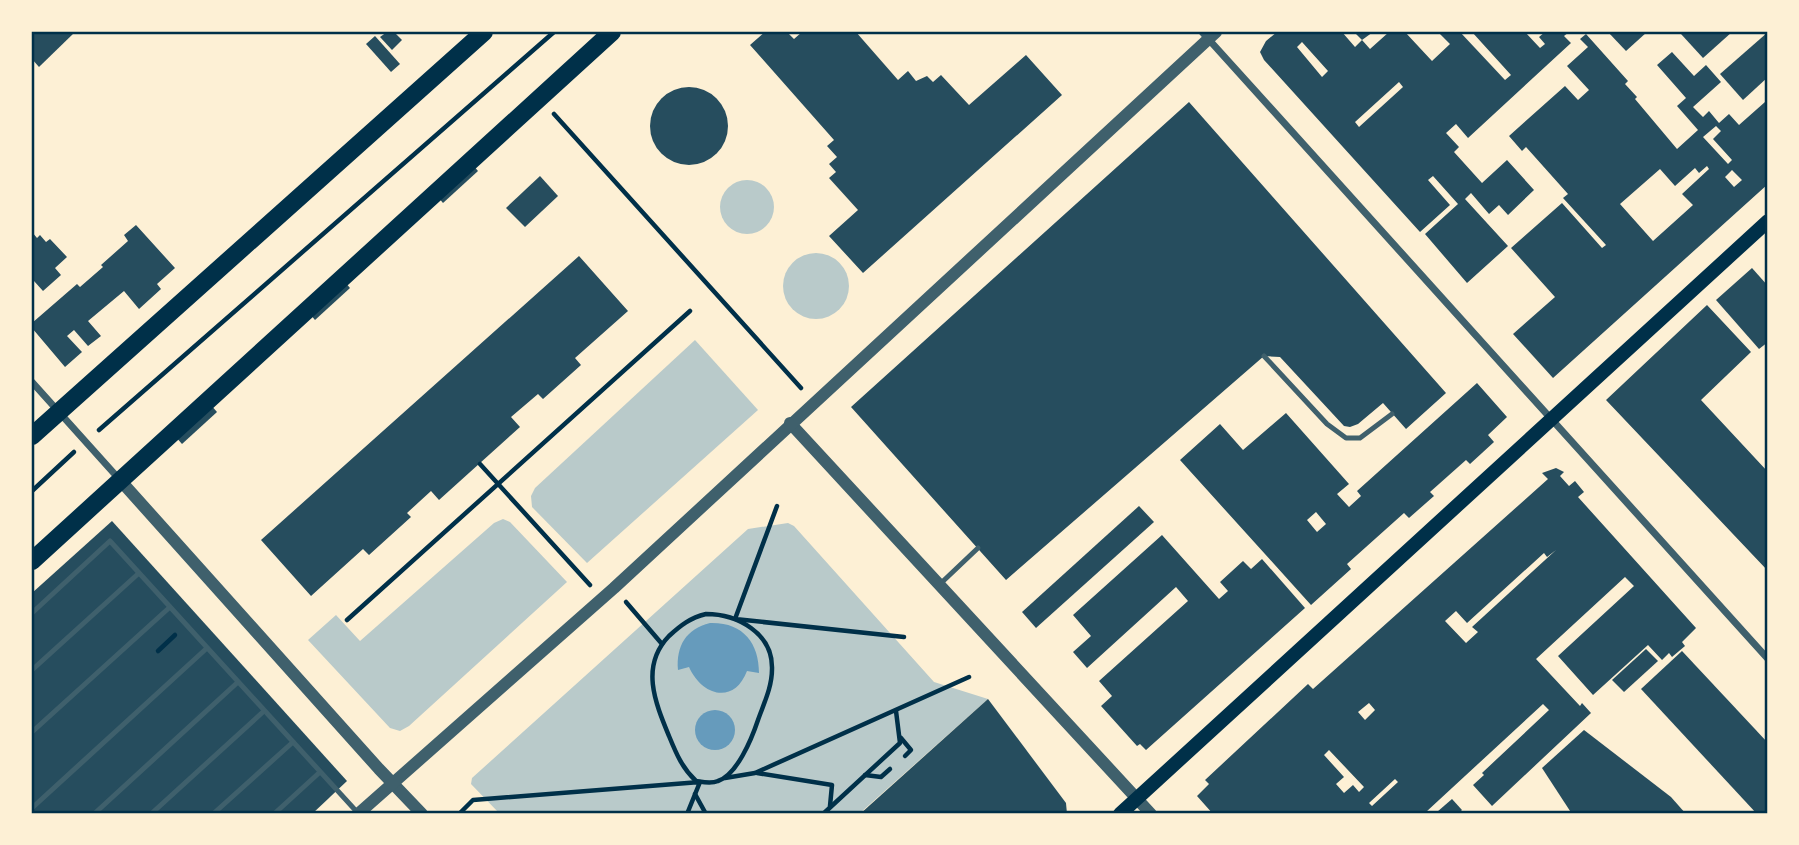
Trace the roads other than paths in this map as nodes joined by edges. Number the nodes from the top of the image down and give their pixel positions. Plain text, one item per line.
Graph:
1 (612, 32) edge
2 (1209, 34) edge
3 (474, 35) edge
4 (1768, 221) edge
5 (1264, 356) dead end
6 (32, 382) edge
7 (58, 412) junction
8 (1392, 414) dead end
9 (1550, 419) junction
10 (790, 423) junction
11 (32, 436) edge
12 (120, 480) junction
13 (978, 548) dead end
14 (32, 561) edge
15 (139, 573) junction
16 (939, 585) junction
17 (170, 607) junction
18 (32, 613) edge
19 (207, 648) junction
20 (1768, 659) edge
21 (32, 670) edge
22 (239, 682) junction
23 (264, 711) junction
24 (32, 732) edge
25 (293, 741) junction
26 (320, 772) junction
27 (392, 783) junction
28 (1137, 798) junction
29 (32, 808) edge
30 (94, 814) edge
31 (151, 814) edge
32 (214, 814) edge
33 (274, 814) edge
34 (358, 814) edge
35 (422, 814) edge
36 (1120, 814) edge
37 (1151, 814) edge

1 - 12 main road
2 - 9 street
2 - 10 street
3 - 7 main road
4 - 9 main road
5 - 8 lane
6 - 7 street
7 - 11 main road
7 - 12 street
9 - 20 street
9 - 28 main road
10 - 16 street
10 - 27 street
12 - 14 main road
12 - 27 street
13 - 16 lane
15 - 17 lane
15 - 18 lane
15 - 21 lane
16 - 28 street
17 - 19 lane
17 - 24 lane
19 - 22 lane
19 - 29 lane
22 - 23 lane
22 - 30 lane
23 - 25 lane
23 - 31 lane
25 - 26 lane
25 - 32 lane
26 - 33 lane
26 - 34 lane
27 - 34 street
27 - 35 street
28 - 36 main road
28 - 37 street

